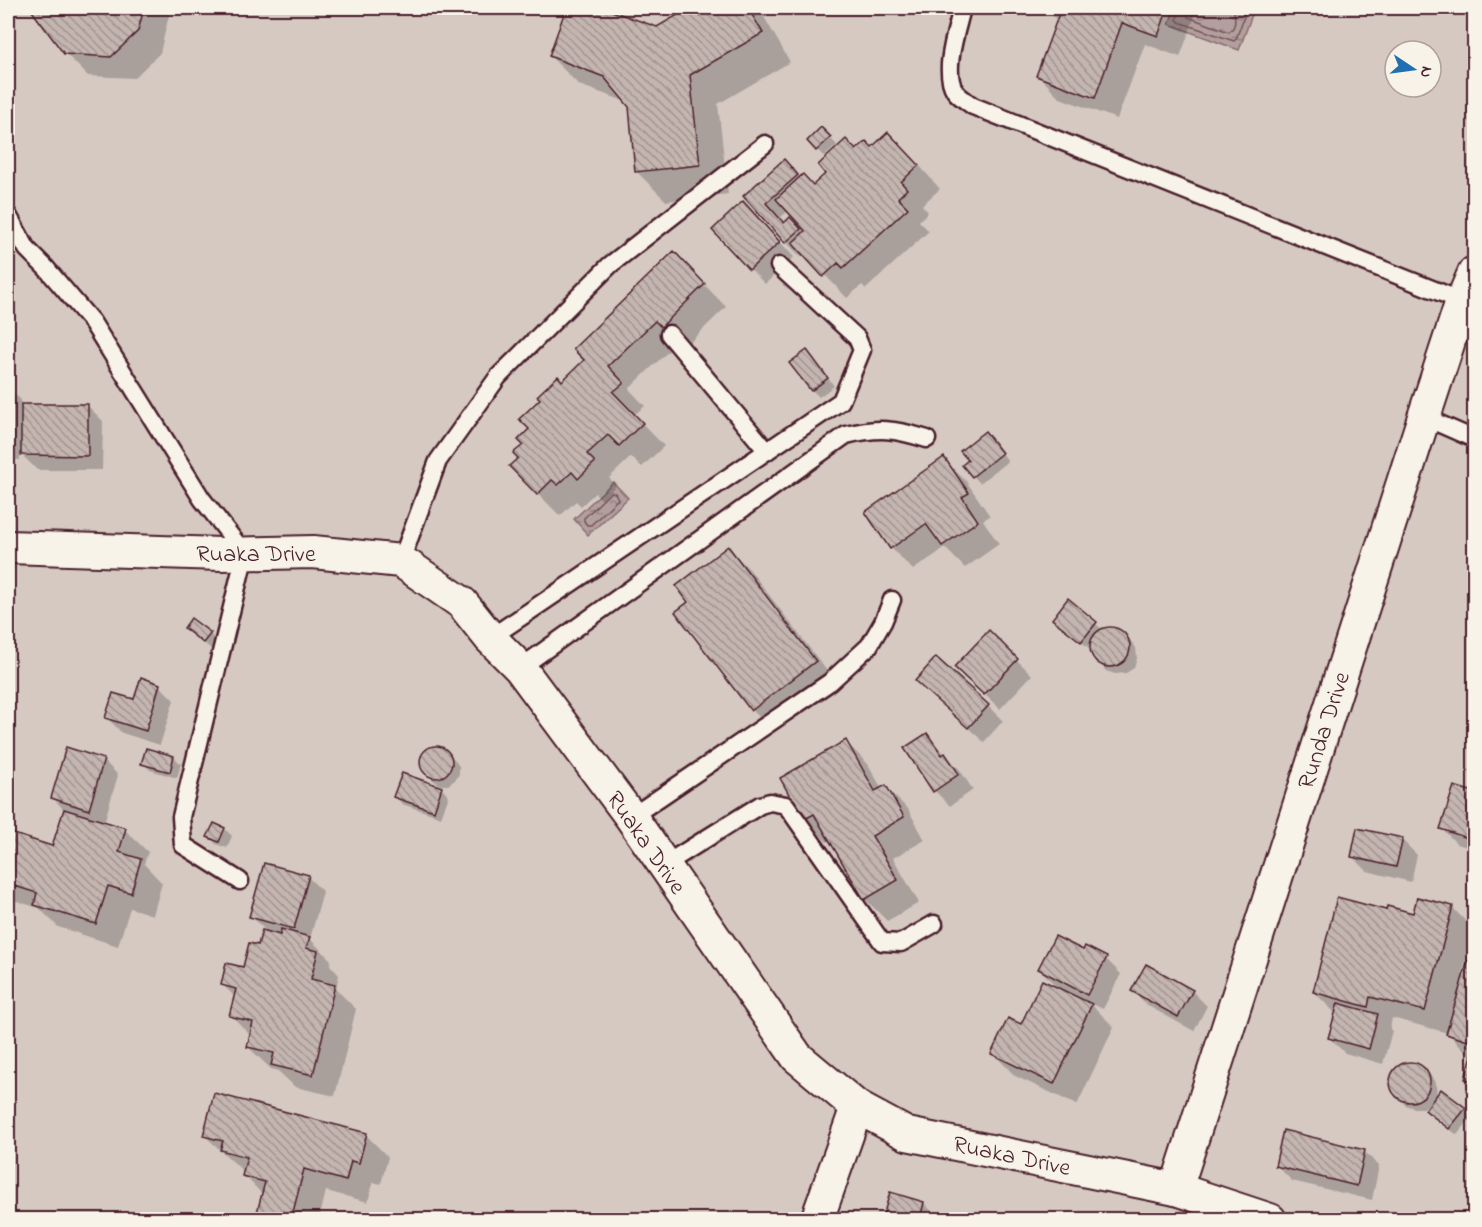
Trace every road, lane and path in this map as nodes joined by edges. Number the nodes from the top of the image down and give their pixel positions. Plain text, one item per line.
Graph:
1 (962, 8) edge
2 (765, 144) dead end
3 (8, 215) edge
4 (779, 266) dead end
5 (1474, 273) edge
6 (1462, 301) junction
7 (669, 334) dead end
8 (1424, 417) junction
9 (927, 439) dead end
10 (1474, 439) edge
11 (767, 451) junction
12 (8, 547) edge
13 (245, 554) junction
14 (401, 561) junction
15 (892, 600) dead end
16 (490, 638) junction
17 (520, 668) junction
18 (631, 818) junction
19 (664, 865) junction
20 (240, 881) dead end
21 (934, 924) dead end
22 (857, 1107) junction
23 (1176, 1189) junction
24 (817, 1220) edge
25 (1270, 1220) edge

1 - 6 lane
2 - 14 lane
3 - 13 lane
4 - 11 lane
5 - 6 street, Runda Drive
6 - 8 street, Runda Drive
7 - 11 lane
8 - 10 lane
8 - 23 street, Runda Drive
9 - 17 lane
11 - 16 lane
12 - 13 street, Ruaka Drive
13 - 14 street, Ruaka Drive
13 - 20 lane
14 - 16 street, Ruaka Drive
15 - 18 lane
16 - 17 street, Ruaka Drive
17 - 18 street, Ruaka Drive
18 - 19 street, Ruaka Drive
19 - 21 lane
19 - 22 street, Ruaka Drive
22 - 23 street, Ruaka Drive
22 - 24 street
23 - 25 street, Ruaka Drive

